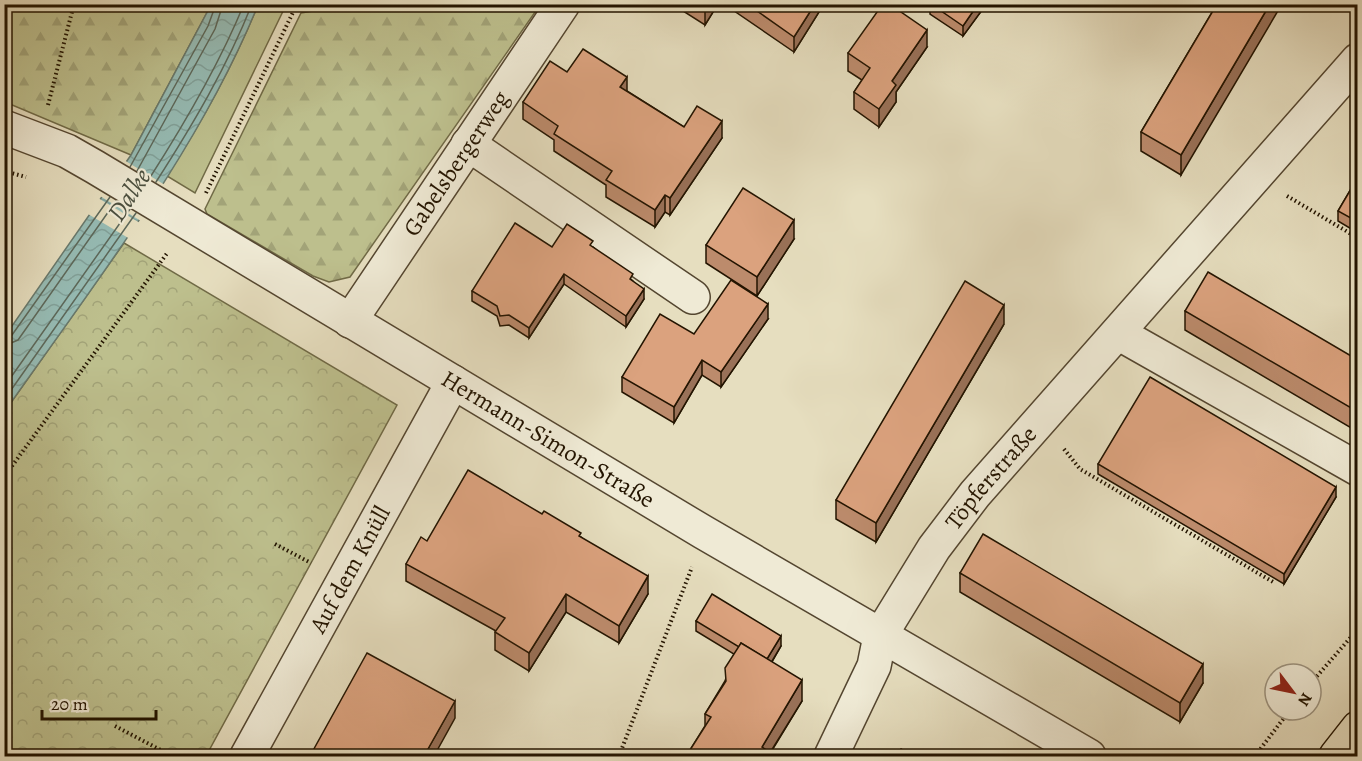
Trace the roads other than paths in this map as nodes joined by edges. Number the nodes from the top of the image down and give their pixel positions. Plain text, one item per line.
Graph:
1 (563, 4) edge
2 (1353, 73) edge
3 (4, 127) edge
4 (468, 144) junction
5 (693, 297) dead end
6 (350, 321) junction
7 (1118, 333) junction
8 (453, 382) junction
9 (1358, 469) edge
10 (880, 636) junction
11 (1358, 728) edge
12 (247, 756) edge
13 (831, 756) edge
14 (1089, 756) edge
15 (1336, 756) edge

1 - 4 street, Gabelsbergerweg
2 - 7 street, Töpferstraße
3 - 6 street, Hermann-Simon-Straße
4 - 5 street
4 - 6 street, Gabelsbergerweg
6 - 8 street, Hermann-Simon-Straße
7 - 9 street
7 - 10 street, Töpferstraße
8 - 10 street, Hermann-Simon-Straße
8 - 12 street, Auf dem Knüll
10 - 13 street
10 - 14 street, Hermann-Simon-Straße
11 - 15 main road

